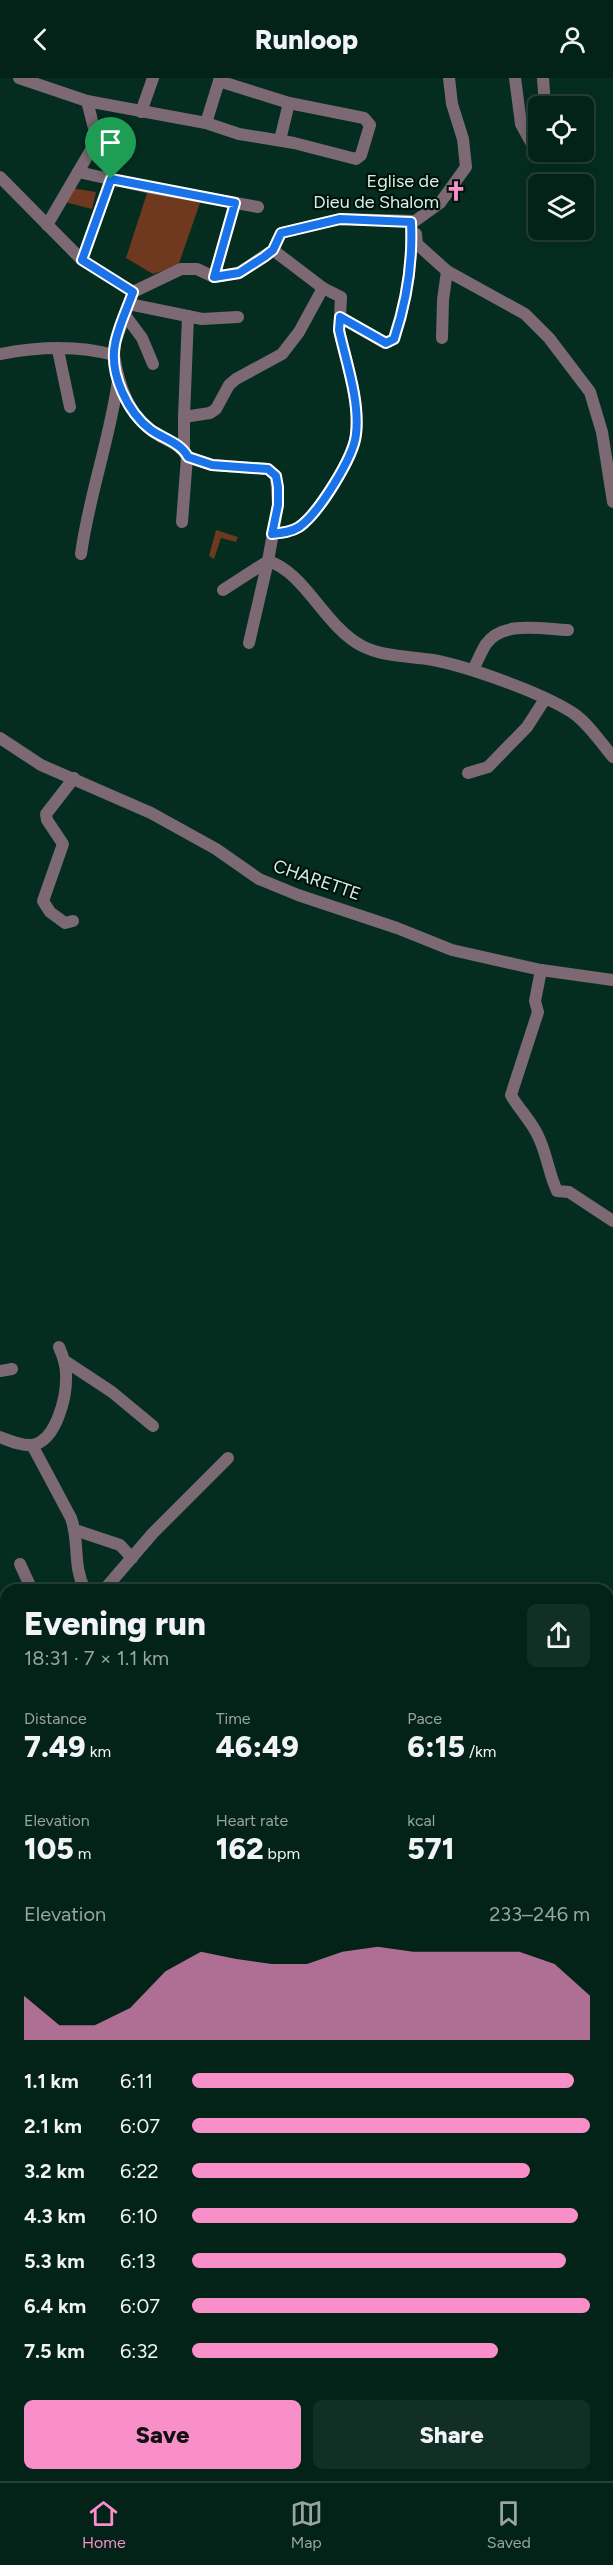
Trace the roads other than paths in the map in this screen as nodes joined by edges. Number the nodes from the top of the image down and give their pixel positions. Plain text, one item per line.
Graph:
1 (20, 78) edge
2 (153, 78) edge
3 (449, 78) edge
4 (515, 78) edge
5 (543, 78) edge
6 (220, 80) edge
7 (544, 96) edge
8 (87, 101) junction
9 (289, 103) junction
10 (141, 112) junction
11 (206, 123) junction
12 (528, 137) edge
13 (280, 140) junction
14 (78, 172) junction
15 (0, 177) edge
16 (111, 179) junction
17 (235, 203) junction
18 (258, 207) dead end
19 (413, 221) junction
20 (46, 225) junction
21 (273, 250) junction
22 (82, 260) junction
23 (447, 271) junction
24 (214, 277) junction
25 (323, 288) junction
26 (129, 303) junction
27 (188, 316) junction
28 (237, 317) dead end
29 (340, 317) junction
30 (442, 338) dead end
31 (58, 350) junction
32 (0, 354) edge
33 (114, 355) junction
34 (153, 364) dead end
35 (118, 379) junction
36 (70, 407) dead end
37 (184, 417) junction
38 (186, 453) junction
39 (613, 502) edge
40 (182, 522) dead end
41 (272, 534) junction
42 (81, 554) dead end
43 (268, 561) junction
44 (223, 590) dead end
45 (568, 630) dead end
46 (249, 643) dead end
47 (473, 670) junction
48 (545, 699) junction
49 (0, 738) edge
50 (613, 758) edge
51 (468, 773) dead end
52 (74, 778) junction
53 (73, 921) dead end
54 (541, 970) junction
55 (613, 980) edge
56 (613, 1221) edge
57 (59, 1347) dead end
58 (65, 1361) junction
59 (153, 1426) dead end
60 (0, 1437) edge
61 (32, 1444) junction
62 (228, 1458) dead end
63 (75, 1530) junction
64 (132, 1558) junction
65 (20, 1564) dead end
66 (29, 1584) edge
67 (82, 1584) edge
68 (109, 1584) edge

1 - 8 street
2 - 10 street
3 - 19 street
4 - 12 street
5 - 7 street
6 - 9 street
6 - 11 street
8 - 10 street
8 - 14 street
9 - 13 street
9 - 13 street
10 - 11 street
11 - 13 street
14 - 16 street
14 - 20 street
15 - 20 street
16 - 17 street
16 - 22 street
17 - 18 street
17 - 24 street
19 - 21 street
19 - 23 street
19 - 29 street
20 - 22 street
21 - 24 street
21 - 25 street
22 - 26 street
23 - 30 street
23 - 39 street
24 - 26 street
25 - 29 street
25 - 37 street
26 - 27 street
26 - 33 street
26 - 34 street
27 - 28 street
27 - 37 street
29 - 41 street
31 - 32 street
31 - 33 street
31 - 36 street
33 - 35 street
35 - 38 street
35 - 42 street
37 - 38 street
38 - 40 street
38 - 41 street
41 - 43 street
43 - 44 street
43 - 46 street
43 - 47 street
45 - 47 street
47 - 48 street
48 - 50 street
48 - 51 street
49 - 52 street, CHARETTE
52 - 53 street
52 - 54 street, CHARETTE
54 - 55 street, CHARETTE
54 - 56 street
57 - 58 street
58 - 59 street
58 - 61 street
60 - 61 street
61 - 63 street
62 - 64 street
63 - 64 street
63 - 67 street
64 - 68 street
65 - 66 street

